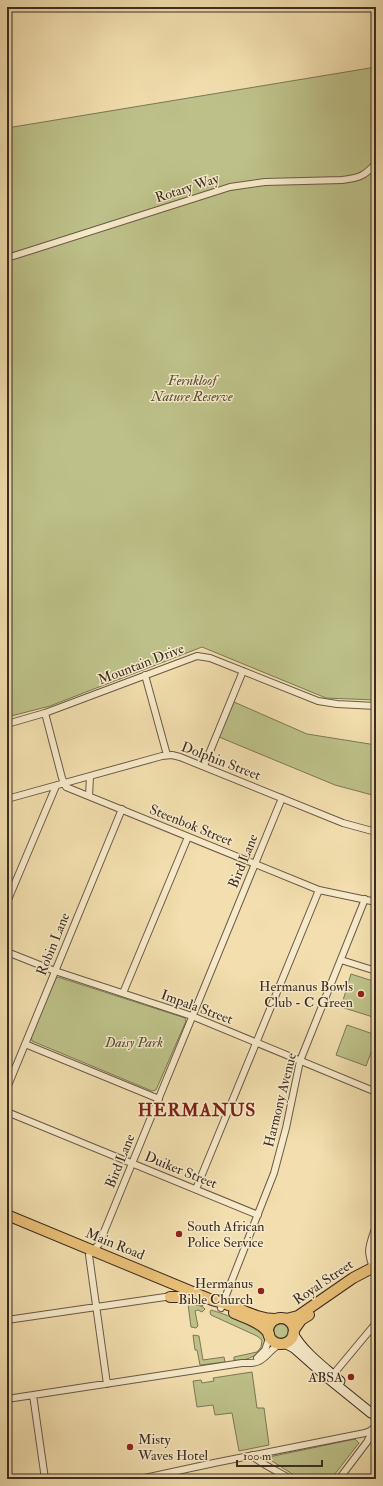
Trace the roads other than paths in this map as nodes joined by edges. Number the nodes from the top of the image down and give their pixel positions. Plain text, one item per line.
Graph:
1 (376, 163) edge
2 (7, 258) edge
3 (243, 671) junction
4 (145, 675) junction
5 (376, 706) edge
6 (45, 713) junction
7 (7, 724) edge
8 (167, 755) junction
9 (204, 766) junction
10 (90, 777) junction
11 (65, 784) junction
12 (56, 786) junction
13 (89, 796) junction
14 (282, 798) junction
15 (7, 799) edge
16 (122, 809) junction
17 (376, 832) edge
18 (188, 837) junction
19 (255, 864) junction
20 (319, 890) junction
21 (365, 900) junction
22 (7, 902) edge
23 (376, 902) edge
24 (7, 952) edge
25 (340, 960) junction
26 (55, 971) junction
27 (376, 971) edge
28 (122, 993) junction
29 (192, 1016) junction
30 (256, 1043) junction
31 (25, 1044) junction
32 (300, 1061) junction
33 (7, 1088) edge
34 (376, 1092) edge
35 (159, 1099) junction
36 (7, 1112) edge
37 (132, 1163) junction
38 (196, 1189) junction
39 (7, 1215) edge
40 (258, 1215) junction
41 (376, 1226) edge
42 (93, 1251) junction
43 (375, 1270) edge
44 (177, 1285) junction
45 (170, 1297) junction
46 (223, 1305) junction
47 (96, 1307) junction
48 (282, 1319) junction
49 (7, 1320) edge
50 (376, 1323) edge
51 (294, 1332) junction
52 (269, 1335) junction
53 (284, 1343) junction
54 (245, 1363) junction
55 (331, 1377) junction
56 (107, 1384) junction
57 (33, 1395) junction
58 (7, 1399) edge
59 (376, 1413) edge
60 (376, 1426) edge
61 (252, 1455) junction
62 (45, 1479) edge
63 (140, 1479) edge
64 (290, 1479) edge
65 (338, 1479) edge

1 - 2 street, Rotary Way
3 - 4 street, Mountain Drive
3 - 5 street, Mountain Drive
3 - 9 street
4 - 6 street, Mountain Drive
4 - 8 street
6 - 7 street, Mountain Drive
6 - 11 street
8 - 9 street, Dolphin Street
8 - 10 street, Dolphin Street
9 - 14 street, Dolphin Street
10 - 11 street, Dolphin Street
10 - 13 street
11 - 12 street, Dolphin Street
11 - 13 street, Steenbok Street
12 - 15 street, Dolphin Street
12 - 22 street
13 - 16 street, Steenbok Street
14 - 17 street, Dolphin Street
14 - 19 street, Bird Lane
16 - 18 street, Steenbok Street
16 - 26 street, Robin Lane
18 - 19 street, Steenbok Street
18 - 28 street
19 - 20 street, Steenbok Street
19 - 29 street, Bird Lane
20 - 21 street, Steenbok Street
20 - 30 street
21 - 23 street, Steenbok Street
21 - 25 street, Harmony Avenue
24 - 26 street, Impala Street
25 - 27 street
25 - 32 street, Harmony Avenue
26 - 28 street, Impala Street
26 - 31 street, Robin Lane
28 - 29 street, Impala Street
29 - 30 street, Impala Street
29 - 35 street, Bird Lane
30 - 32 street, Impala Street
30 - 38 street
31 - 33 street, Robin Lane
31 - 35 street
32 - 34 street, Impala Street
32 - 40 street, Harmony Avenue
35 - 37 street, Bird Lane
36 - 37 street, Duiker Street
37 - 38 street, Duiker Street
37 - 42 street, Bird Lane
38 - 40 street, Duiker Street
39 - 42 main road, Main Road
40 - 46 street, Harmony Avenue
41 - 43 street
42 - 44 main road, Main Road
42 - 47 street, Bird Lane
43 - 48 main road, Royal Street
43 - 51 main road, Royal Street
44 - 45 street
44 - 46 main road, Main Road
45 - 46 main road
45 - 47 street
46 - 48 main road, Main Road
46 - 52 main road, Main Road
47 - 49 street
47 - 56 street, Bird Lane
48 - 51 main road, Main Road
48 - 52 main road
50 - 55 street
51 - 53 main road
51 - 55 main road, Main Road
52 - 53 main road, Main Road
52 - 54 street
53 - 54 street
53 - 55 main road, Main Road
54 - 56 street
55 - 59 main road, Main Road
56 - 57 street
57 - 58 street
57 - 62 street
60 - 61 street
60 - 65 street
61 - 63 street
61 - 64 street

